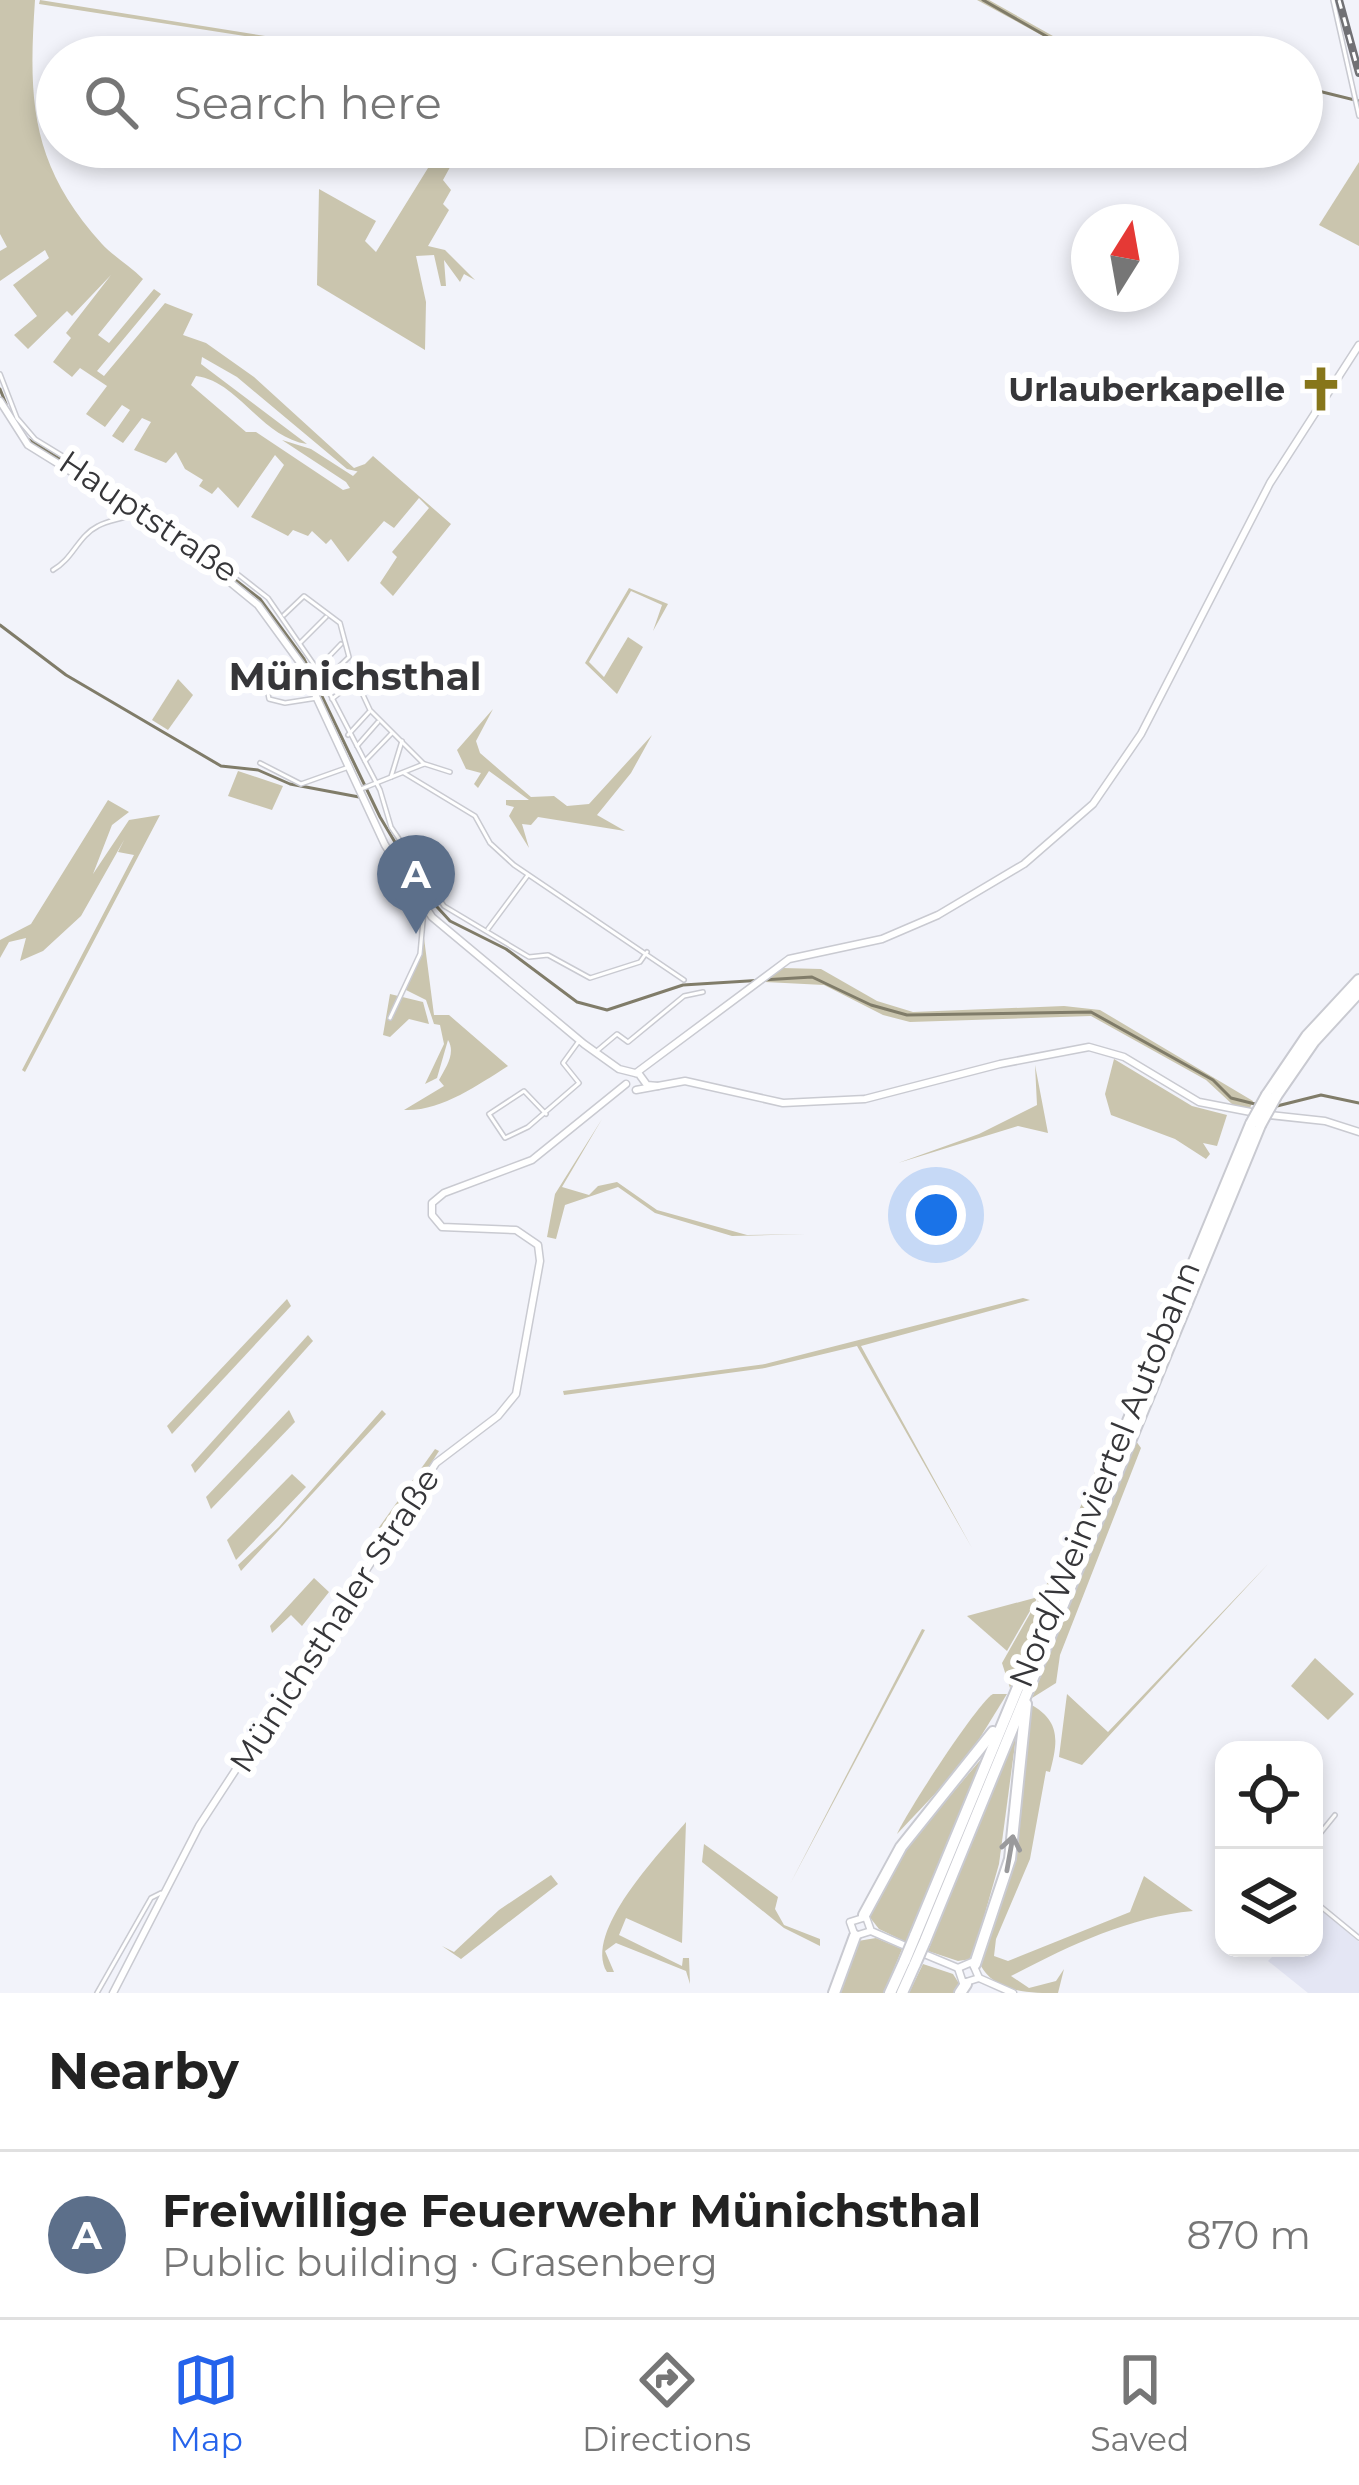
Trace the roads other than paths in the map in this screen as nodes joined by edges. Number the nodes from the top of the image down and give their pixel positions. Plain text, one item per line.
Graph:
1 (1333, 0) edge
2 (1359, 116) edge
3 (1359, 344) edge
4 (0, 374) edge
5 (0, 401) edge
6 (108, 496) junction
7 (140, 509) junction
8 (119, 519) junction
9 (53, 570) dead end
10 (272, 612) junction
11 (283, 616) junction
12 (328, 616) junction
13 (343, 642) junction
14 (299, 643) junction
15 (345, 665) junction
16 (303, 669) junction
17 (316, 669) junction
18 (356, 680) junction
19 (322, 682) junction
20 (317, 698) junction
21 (331, 700) junction
22 (370, 710) junction
23 (379, 721) junction
24 (393, 732) junction
25 (348, 735) junction
26 (402, 740) junction
27 (355, 748) junction
28 (363, 763) junction
29 (260, 764) dead end
30 (424, 764) junction
31 (349, 766) junction
32 (404, 772) junction
33 (450, 772) dead end
34 (391, 777) junction
35 (373, 782) junction
36 (363, 794) junction
37 (528, 875) junction
38 (425, 909) junction
39 (487, 930) junction
40 (647, 952) junction
41 (684, 980) dead end
42 (1359, 980) edge
43 (703, 992) dead end
44 (1359, 992) edge
45 (390, 1018) dead end
46 (580, 1040) junction
47 (596, 1053) junction
48 (634, 1081) junction
49 (1271, 1096) junction
50 (546, 1114) junction
51 (1255, 1125) junction
52 (1359, 1132) edge
53 (1034, 1670) junction
54 (1006, 1715) junction
55 (1335, 1815) dead end
56 (1323, 1830) edge
57 (160, 1893) junction
58 (1323, 1908) edge
59 (864, 1916) junction
60 (871, 1931) junction
61 (855, 1936) junction
62 (920, 1938) junction
63 (1359, 1938) edge
64 (910, 1962) junction
65 (975, 1964) junction
66 (958, 1968) junction
67 (979, 1978) junction
68 (963, 1988) edge
69 (98, 1993) edge
70 (112, 1993) edge
71 (834, 1993) edge
72 (890, 1993) edge
73 (902, 1993) edge
74 (1012, 1993) edge

1 - 2 street
3 - 48 street
4 - 7 street, Hauptstraße
5 - 6 street, Hauptstraße
6 - 7 street, Hauptstraße
6 - 8 street
7 - 8 street
7 - 10 street, Hauptstraße
8 - 9 street
10 - 11 street, Hauptstraße
10 - 16 street, Hauptstraße
11 - 12 street
11 - 14 street, Hauptstraße
12 - 13 street
12 - 14 street
13 - 15 street
13 - 17 street
14 - 17 street, Hauptstraße
15 - 18 street
15 - 19 street
16 - 20 street, Hauptstraße
16 - 20 street
17 - 19 street, Hauptstraße
18 - 21 street
18 - 22 street
19 - 21 street, Hauptstraße
20 - 31 street, Hauptstraße
21 - 25 street, Hauptstraße
22 - 23 street
22 - 25 street
23 - 24 street
23 - 27 street
24 - 26 street
24 - 28 street
25 - 27 street, Hauptstraße
26 - 30 street
26 - 34 street
27 - 28 street, Hauptstraße
28 - 35 street, Hauptstraße
29 - 31 street
30 - 32 street
30 - 33 street
31 - 36 street, Hauptstraße
32 - 34 street
32 - 37 street
34 - 35 street
35 - 36 street
35 - 39 street, Hauptstraße
36 - 38 street, Hauptstraße
37 - 39 street
37 - 40 street
38 - 45 street
38 - 46 street, Hauptstraße
39 - 40 street, Hauptstraße
40 - 41 street
42 - 49 highway, Nord/Weinviertel Autobahn
43 - 47 street
44 - 49 highway, Nord/Weinviertel Autobahn
46 - 47 street, Hauptstraße
46 - 50 street
47 - 48 street, Hauptstraße
48 - 52 street, Hauptstraße
48 - 57 street, Münichsthaler Straße
49 - 51 highway, Nord/Weinviertel Autobahn, bridge
50 - 50 street
51 - 53 highway, Nord/Weinviertel Autobahn
51 - 54 highway, Nord/Weinviertel Autobahn
53 - 62 highway, Nord/Weinviertel Autobahn
65 -> 53 highway
54 - 59 highway
54 - 62 highway, Nord/Weinviertel Autobahn
55 - 56 street
57 - 69 street
57 - 70 street, Münichsthaler Straße
58 - 63 street
59 - 60 street
59 - 61 street
60 - 61 street
60 - 66 street
61 - 71 highway
62 - 64 highway, Nord/Weinviertel Autobahn, bridge
64 - 72 highway, Nord/Weinviertel Autobahn
64 - 73 highway, Nord/Weinviertel Autobahn
65 - 66 street
65 - 67 street
66 - 68 street
67 - 68 street
67 - 74 street

